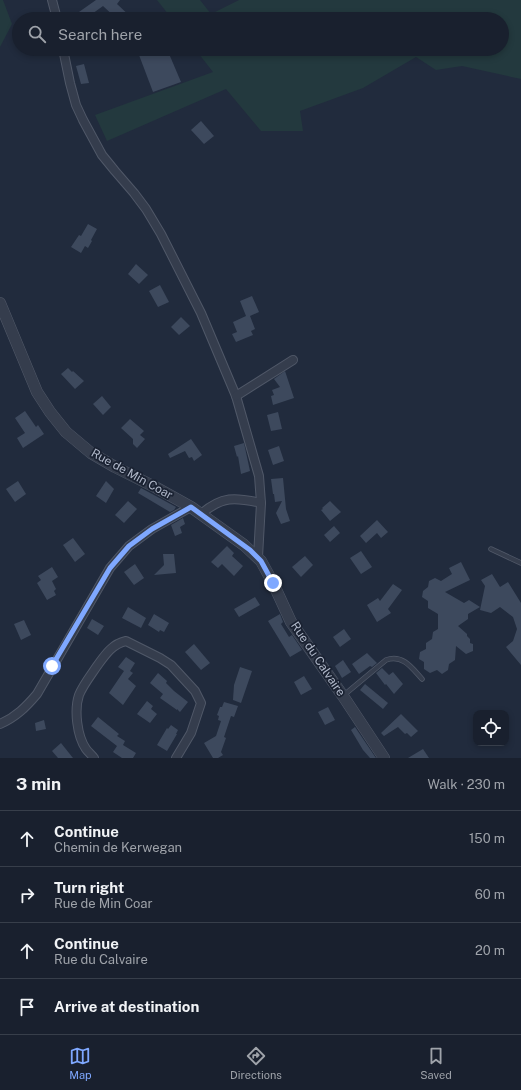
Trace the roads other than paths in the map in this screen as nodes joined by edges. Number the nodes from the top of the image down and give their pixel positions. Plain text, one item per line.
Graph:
1 (52, 0) edge
2 (55, 12) edge
3 (65, 56) edge
4 (0, 303) edge
5 (293, 360) dead end
6 (236, 396) junction
7 (261, 503) junction
8 (191, 507) junction
9 (201, 514) junction
10 (491, 549) dead end
11 (258, 557) junction
12 (521, 563) edge
13 (422, 679) dead end
14 (343, 696) junction
15 (0, 724) edge
16 (94, 758) edge
17 (176, 758) edge
18 (384, 758) edge

1 - 2 street
3 - 6 street
4 - 8 street, Rue de Min Coar
5 - 6 street
6 - 7 street
7 - 9 street
7 - 11 street
8 - 9 street, Rue de Min Coar
8 - 15 street
9 - 11 street, Rue de Min Coar
10 - 12 lane
11 - 14 street, Rue du Calvaire
13 - 14 lane
14 - 18 street, Rue du Calvaire
16 - 17 street

